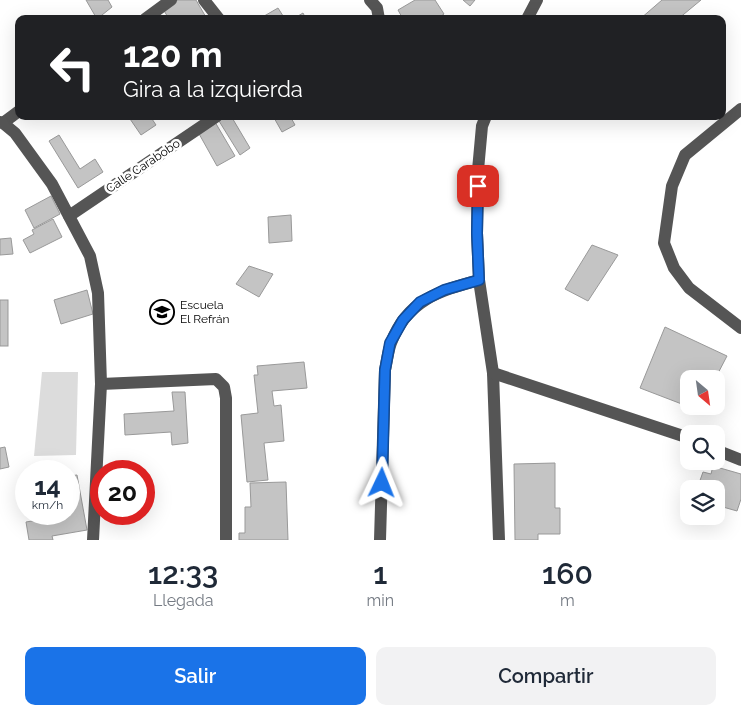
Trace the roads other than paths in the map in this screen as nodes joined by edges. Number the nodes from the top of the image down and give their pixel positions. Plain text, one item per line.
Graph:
1 (171, 0) edge
2 (204, 0) edge
3 (537, 0) edge
4 (150, 15) edge
5 (216, 15) edge
6 (529, 15) edge
7 (741, 109) edge
8 (15, 113) edge
9 (211, 120) edge
10 (484, 120) edge
11 (1, 122) edge
12 (69, 216) junction
13 (479, 280) junction
14 (741, 328) edge
15 (493, 373) junction
16 (101, 384) junction
17 (680, 435) edge
18 (725, 454) edge
19 (741, 460) edge
20 (93, 540) edge
21 (226, 540) edge
22 (380, 540) edge
23 (498, 540) edge

1 - 4 street
2 - 5 street
3 - 6 street
7 - 14 street
8 - 11 street
9 - 12 street, Calle Carabobo
10 - 13 street
11 - 12 street
12 - 16 street
13 - 15 street
13 - 22 street
15 - 17 street
15 - 23 street
16 - 20 street
16 - 21 street
18 - 19 street

